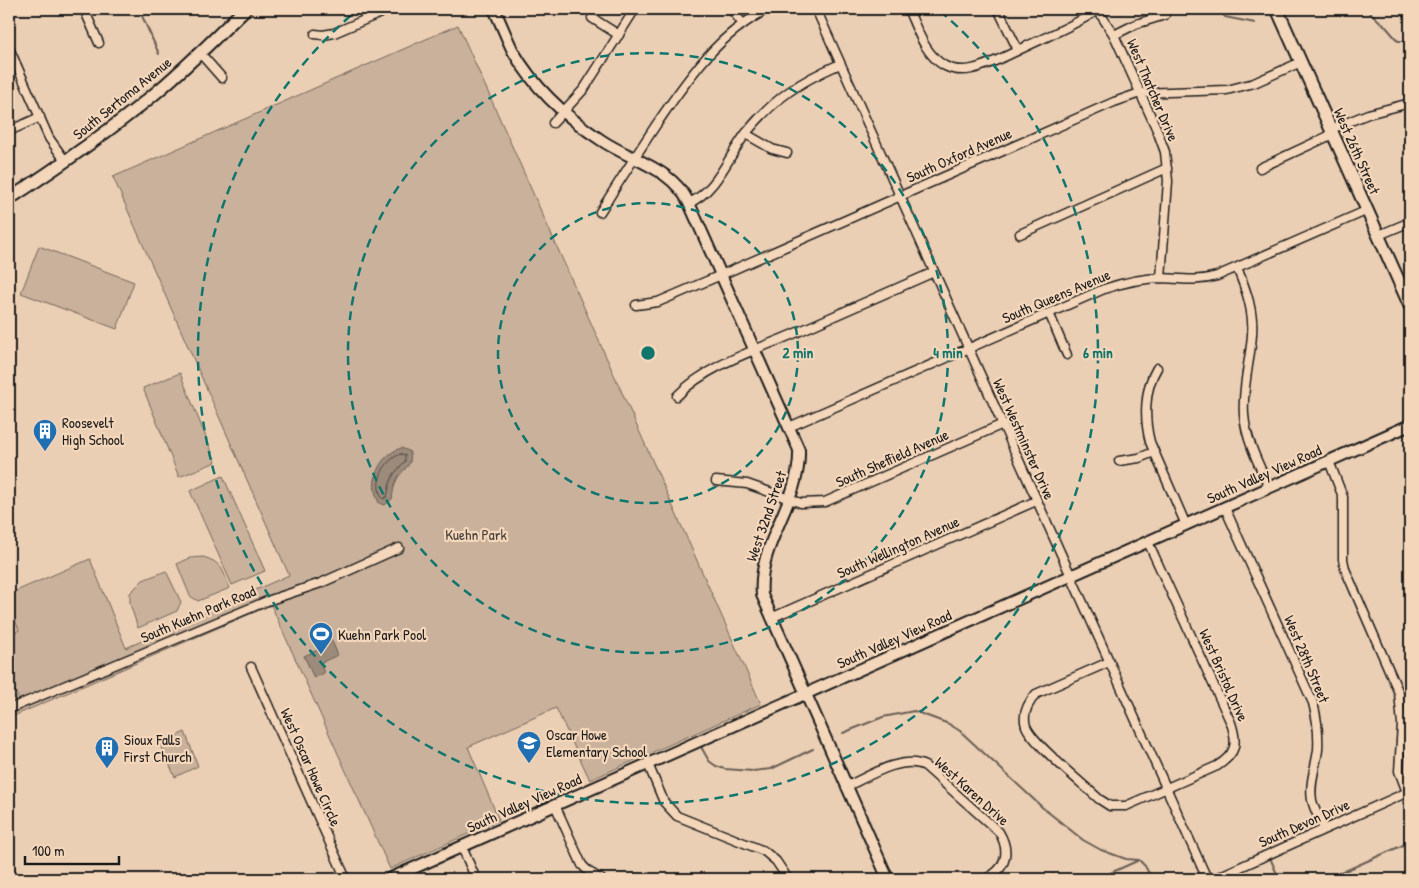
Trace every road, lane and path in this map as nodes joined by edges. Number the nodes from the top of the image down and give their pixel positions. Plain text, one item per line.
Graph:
1 (84, 9) edge
2 (245, 9) edge
3 (389, 9) edge
4 (494, 9) edge
5 (635, 9) edge
6 (731, 9) edge
7 (768, 9) edge
8 (816, 9) edge
9 (908, 9) edge
10 (998, 9) edge
11 (1276, 9) edge
12 (1097, 10) edge
13 (1165, 15) dead end
14 (592, 18) dead end
15 (743, 24) junction
16 (315, 34) dead end
17 (619, 35) junction
18 (1114, 35) junction
19 (99, 43) dead end
20 (9, 48) edge
21 (1018, 50) junction
22 (200, 53) junction
23 (1301, 62) junction
24 (840, 64) junction
25 (222, 78) dead end
26 (1140, 93) junction
27 (1410, 102) edge
28 (563, 112) junction
29 (40, 118) junction
30 (553, 123) dead end
31 (9, 131) edge
32 (1332, 131) junction
33 (746, 134) junction
34 (787, 153) dead end
35 (634, 158) junction
36 (66, 162) junction
37 (1168, 168) junction
38 (1260, 168) dead end
39 (901, 196) junction
40 (9, 198) edge
41 (689, 203) junction
42 (1368, 210) junction
43 (600, 212) dead end
44 (1410, 222) edge
45 (1020, 234) dead end
46 (1379, 235) junction
47 (1237, 268) junction
48 (934, 272) junction
49 (721, 275) junction
50 (1161, 278) junction
51 (636, 304) dead end
52 (1410, 306) edge
53 (1049, 313) junction
54 (969, 348) junction
55 (755, 350) junction
56 (1067, 355) dead end
57 (1157, 368) dead end
58 (677, 396) dead end
59 (1002, 424) junction
60 (1410, 425) edge
61 (789, 427) junction
62 (1154, 452) junction
63 (1119, 461) dead end
64 (1329, 461) junction
65 (716, 481) dead end
66 (1269, 487) junction
67 (789, 499) junction
68 (1036, 501) junction
69 (1225, 508) junction
70 (1186, 525) junction
71 (1148, 542) junction
72 (399, 548) dead end
73 (1070, 576) junction
74 (771, 618) junction
75 (1109, 662) junction
76 (251, 667) dead end
77 (805, 695) junction
78 (9, 709) edge
79 (648, 764) junction
80 (846, 787) junction
81 (1167, 788) junction
82 (1409, 792) edge
83 (555, 805) junction
84 (1324, 829) junction
85 (462, 847) junction
86 (9, 874) edge
87 (11, 879) edge
88 (346, 879) edge
89 (389, 879) edge
90 (476, 879) edge
91 (601, 879) edge
92 (788, 879) edge
93 (888, 879) edge
94 (985, 879) edge
95 (1208, 879) edge

1 - 19 street
2 - 22 main road, South Sertoma Avenue
3 - 16 street
4 - 28 street, West 32nd Street
5 - 17 street
6 - 15 street
7 - 15 street
8 - 24 street, West Westminster Drive
9 - 21 street
10 - 21 street
11 - 23 main road, West 26th Street
12 - 18 street, West Thatcher Drive
12 - 21 street
13 - 18 street
14 - 17 street
15 - 35 street
17 - 28 street
18 - 26 street, West Thatcher Drive
20 - 29 street
22 - 25 street
22 - 36 main road, South Sertoma Avenue
23 - 26 street, South Oxford Avenue
23 - 32 main road, West 26th Street
24 - 33 street
24 - 39 street, West Westminster Drive
26 - 37 street, West Thatcher Drive
26 - 39 street, South Oxford Avenue
27 - 32 street
28 - 30 street
28 - 35 street, West 32nd Street
29 - 31 street
29 - 36 street
32 - 38 street
32 - 42 main road, West 26th Street
33 - 34 street
33 - 41 street
35 - 41 street, West 32nd Street
35 - 43 street
36 - 40 main road, South Sertoma Avenue
37 - 45 street
37 - 50 street, West Thatcher Drive
39 - 48 street, West Westminster Drive
39 - 49 street, South Oxford Avenue
41 - 49 street, West 32nd Street
42 - 46 main road, West 26th Street
42 - 47 street, South Queens Avenue
44 - 46 street
46 - 52 main road, West 26th Street
47 - 50 street, South Queens Avenue
47 - 66 street
48 - 54 street, West Westminster Drive
48 - 55 street
49 - 51 street, South Oxford Avenue
49 - 55 street, West 32nd Street
50 - 53 street, South Queens Avenue
53 - 54 street, South Queens Avenue
53 - 56 street
54 - 59 street, West Westminster Drive
54 - 61 street, South Queens Avenue
55 - 58 street
55 - 61 street, West 32nd Street
57 - 62 street
59 - 67 street, South Sheffield Avenue
59 - 68 street, West Westminster Drive
60 - 64 street, South Valley View Road
61 - 67 street, West 32nd Street
62 - 63 street
62 - 70 street
64 - 66 street, South Valley View Road
64 - 82 street
65 - 67 street, South Sheffield Avenue
66 - 69 street, South Valley View Road
67 - 74 street, West 32nd Street
68 - 73 street, West Westminster Drive
68 - 74 street, South Wellington Avenue
69 - 70 street, South Valley View Road
69 - 84 street, West 28th Street
70 - 71 street, South Valley View Road
71 - 73 street, South Valley View Road
71 - 81 street, West Bristol Drive
72 - 78 street, South Kuehn Park Road
73 - 75 street, West Westminster Drive
73 - 77 street, South Valley View Road
74 - 77 street, West 32nd Street
75 - 81 street, West Westminster Drive
75 - 81 street, West Bristol Drive
76 - 88 street, West Oscar Howe Circle
77 - 79 street, South Valley View Road
77 - 80 street, West 32nd Street
79 - 83 street, South Valley View Road
79 - 92 street
80 - 93 street, West 32nd Street
80 - 94 street, West Karen Drive
81 - 95 street, West Westminster Drive
82 - 84 street, South Devon Drive
83 - 85 street, South Valley View Road
83 - 91 street
84 - 95 street, South Devon Drive
85 - 89 street, South Valley View Road
85 - 90 street
86 - 87 main road

